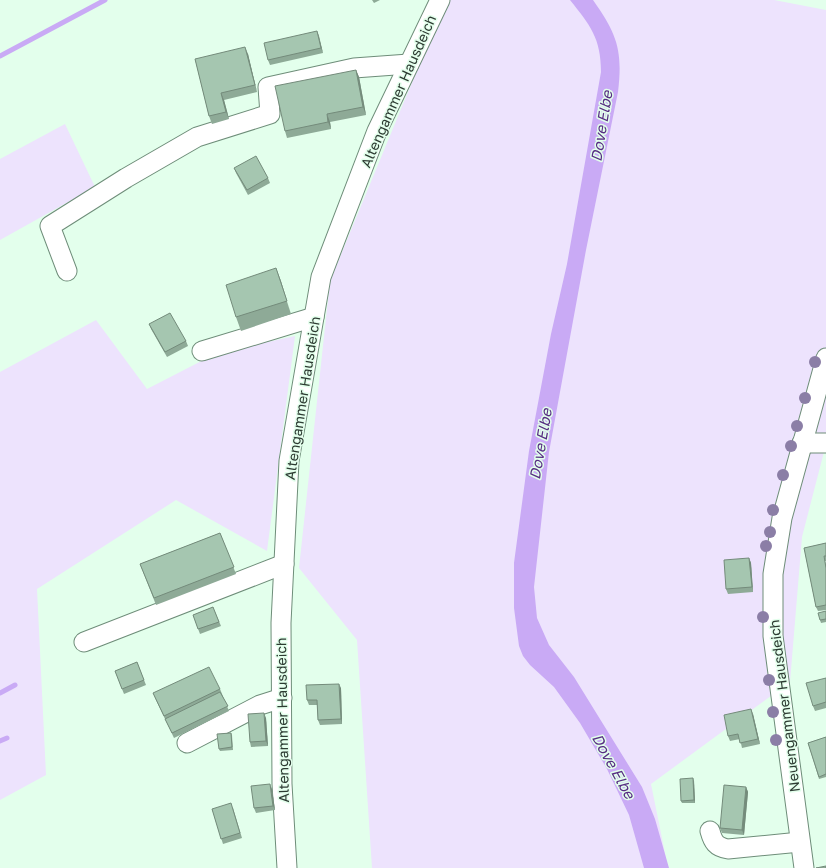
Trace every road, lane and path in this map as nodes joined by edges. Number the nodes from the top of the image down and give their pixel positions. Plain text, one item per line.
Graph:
1 (440, 0) edge
2 (409, 64) junction
3 (68, 271) dead end
4 (314, 317) junction
5 (202, 351) dead end
6 (826, 358) edge
7 (802, 443) junction
8 (826, 443) edge
9 (284, 564) junction
10 (84, 642) dead end
11 (282, 698) junction
12 (187, 742) dead end
13 (710, 831) dead end
14 (800, 842) junction
15 (288, 868) edge
16 (804, 868) edge

1 - 2 street, Altengammer Hausdeich
2 - 3 street
2 - 4 street, Altengammer Hausdeich
4 - 5 street
4 - 9 street, Altengammer Hausdeich
6 - 7 street, Neuengammer Hausdeich
7 - 8 street
7 - 14 street, Neuengammer Hausdeich
9 - 10 street
9 - 11 street, Altengammer Hausdeich
11 - 12 street
11 - 15 street, Altengammer Hausdeich
13 - 14 street
14 - 16 street, Neuengammer Hausdeich

